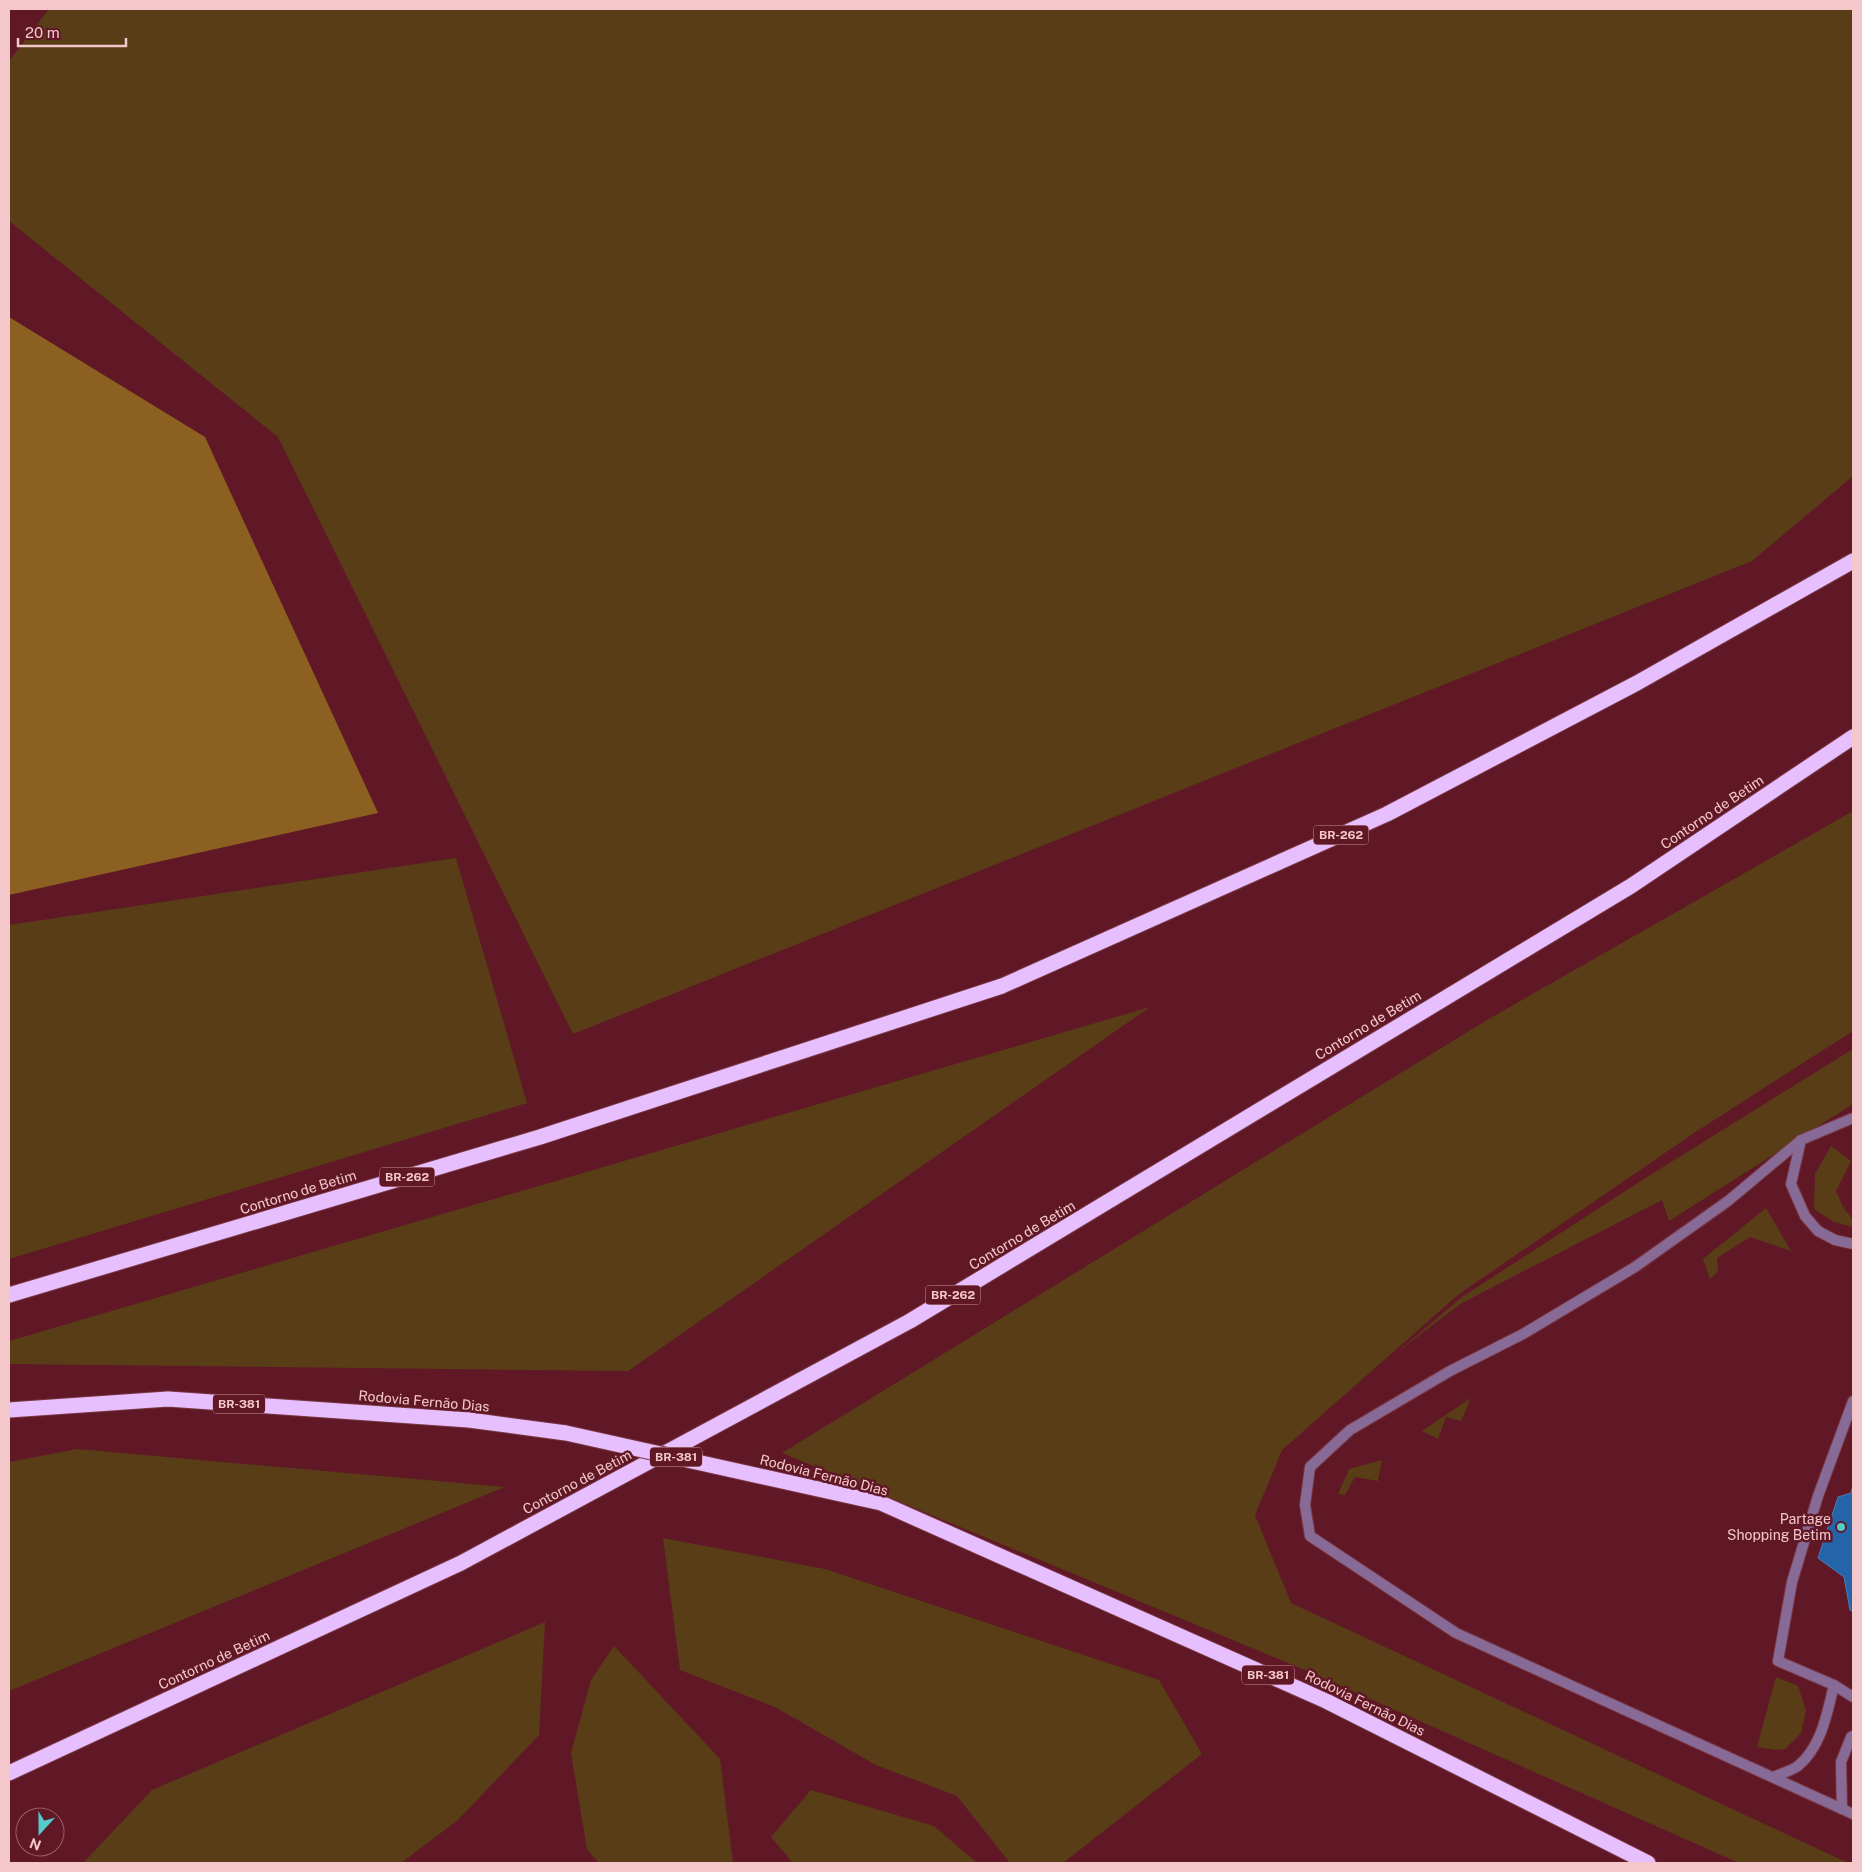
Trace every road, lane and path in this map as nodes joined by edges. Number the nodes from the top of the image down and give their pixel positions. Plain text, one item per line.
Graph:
1 (1853, 561) edge
2 (1853, 738) edge
3 (1853, 1118) edge
4 (1801, 1140) junction
5 (1853, 1244) edge
6 (9, 1295) edge
7 (1853, 1401) edge
8 (9, 1410) edge
9 (1834, 1684) junction
10 (1853, 1697) edge
11 (1853, 1736) edge
12 (9, 1773) edge
13 (1772, 1777) junction
14 (1842, 1809) junction
15 (1853, 1814) edge
16 (1648, 1863) edge

1 - 6 highway, Contorno de Betim / BR-262
2 - 12 highway, Contorno de Betim / BR-262
3 - 4 lane
4 - 5 lane
4 - 13 lane
7 - 9 lane
8 - 16 highway, Rodovia Fernão Dias / BR-381, bridge
9 - 10 lane
9 - 13 lane
11 - 14 lane
13 - 14 lane
14 - 15 lane

